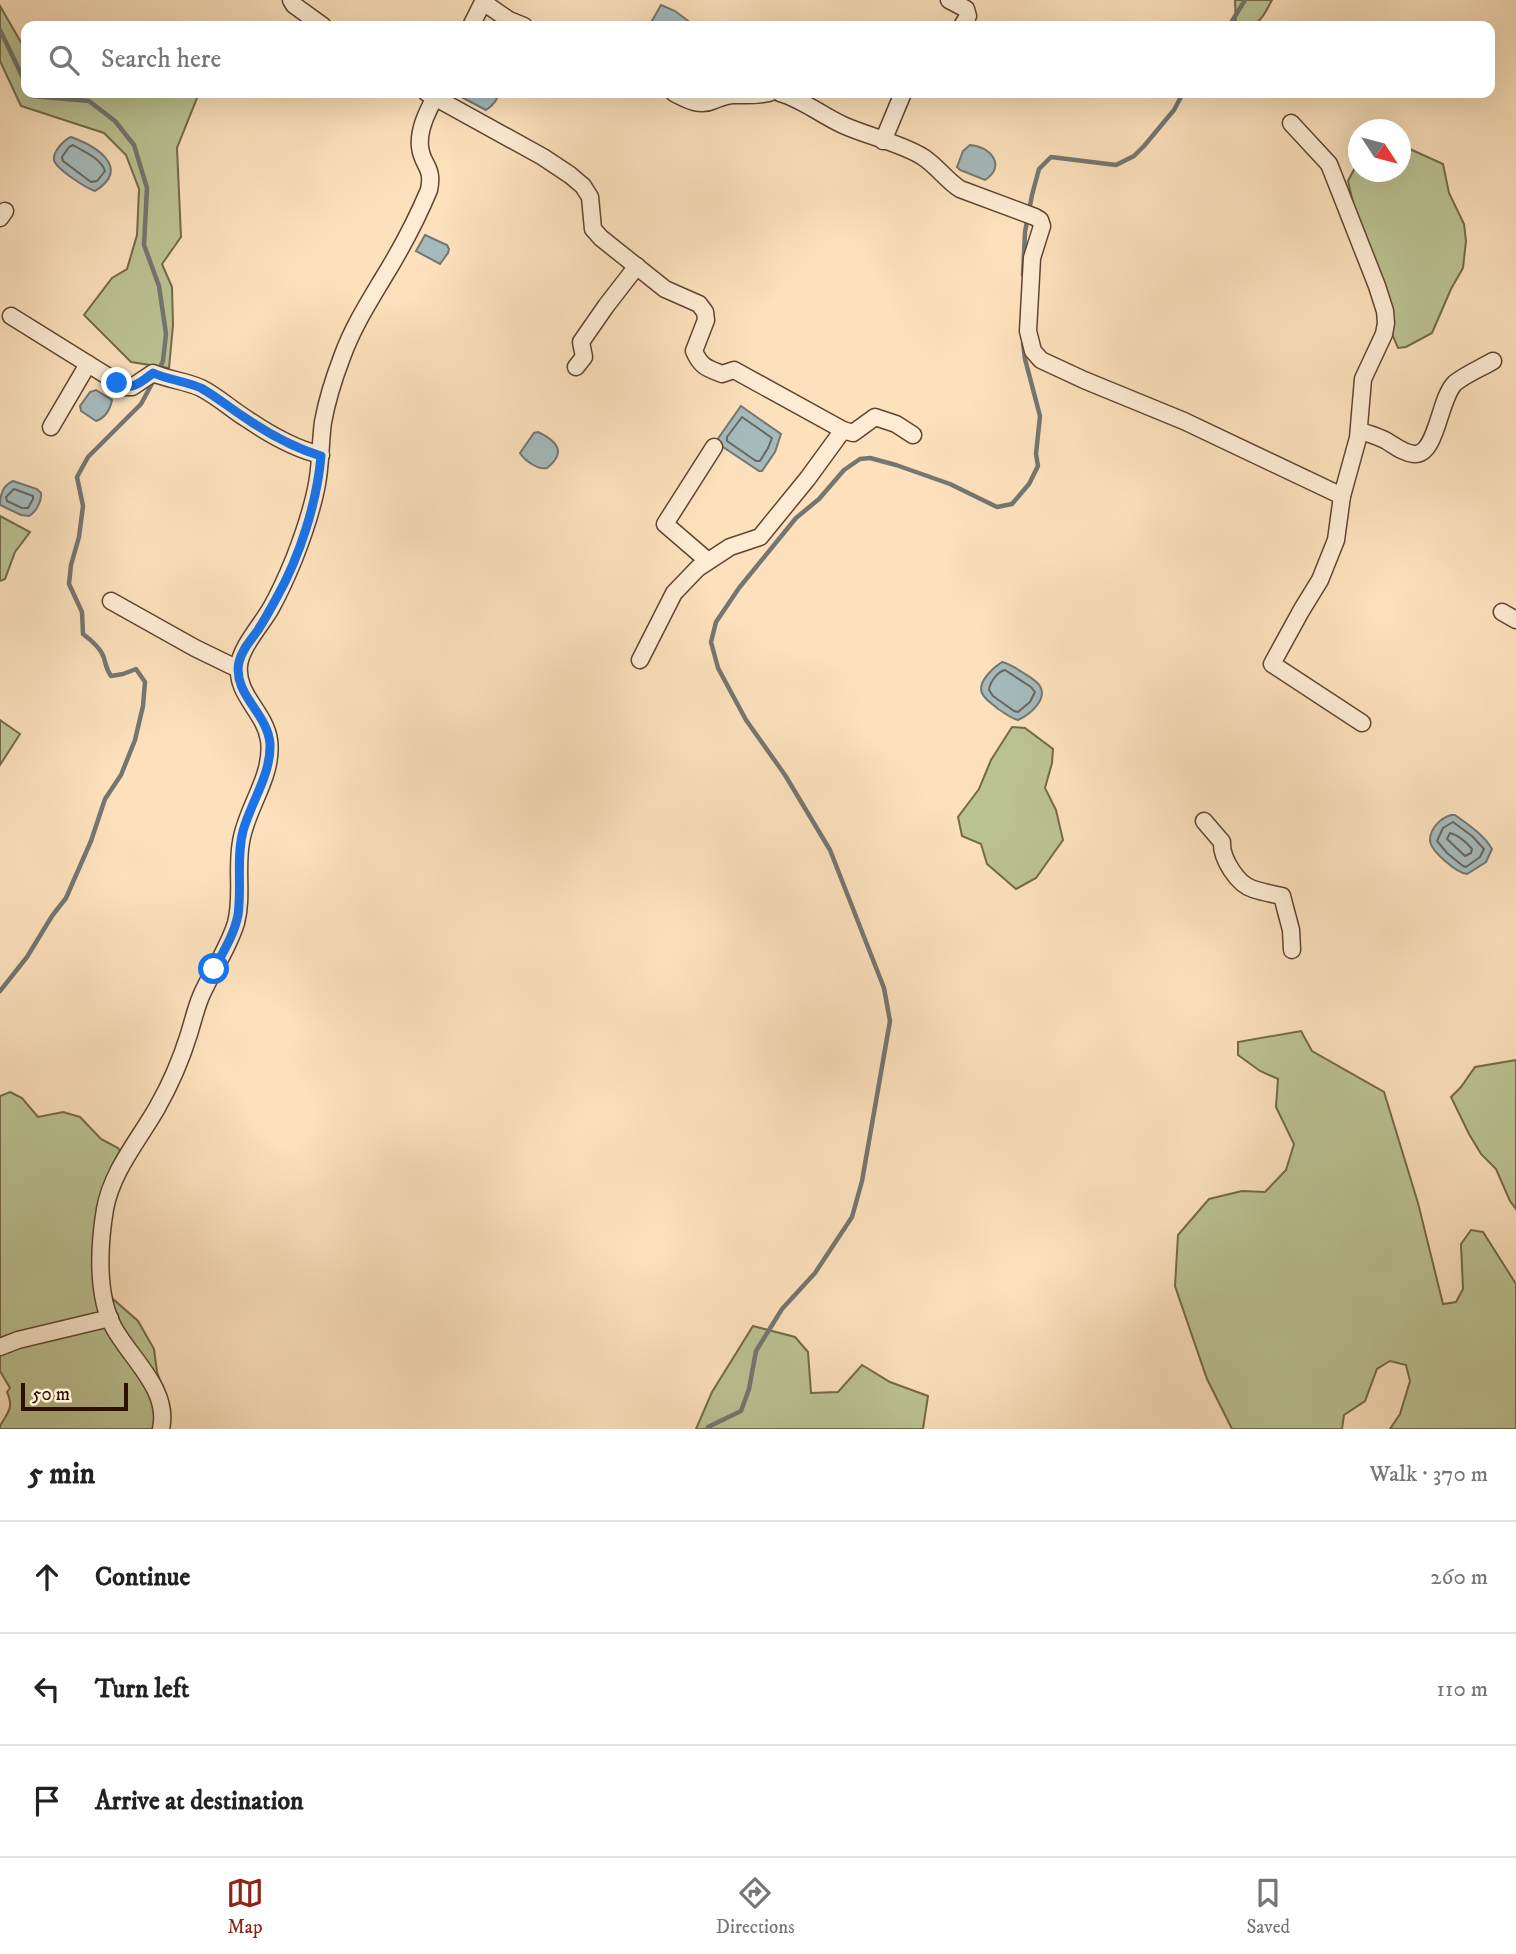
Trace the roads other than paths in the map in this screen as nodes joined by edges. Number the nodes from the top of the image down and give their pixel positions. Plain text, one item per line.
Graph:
1 (291, 0) edge
2 (949, 0) edge
3 (483, 1) edge
4 (316, 21) edge
5 (473, 21) edge
6 (512, 21) edge
7 (965, 21) edge
8 (432, 98) edge
9 (440, 98) edge
10 (685, 98) edge
11 (719, 98) edge
12 (792, 98) edge
13 (901, 98) edge
14 (1291, 122) dead end
15 (883, 141) junction
16 (637, 266) junction
17 (11, 316) dead end
18 (1493, 361) dead end
19 (88, 364) junction
20 (576, 367) dead end
21 (51, 427) dead end
22 (843, 430) junction
23 (1359, 431) junction
24 (912, 435) dead end
25 (714, 447) dead end
26 (321, 456) junction
27 (1342, 496) junction
28 (708, 561) junction
29 (111, 601) dead end
30 (640, 660) dead end
31 (239, 667) junction
32 (1362, 723) dead end
33 (1204, 821) dead end
34 (1292, 950) dead end
35 (110, 1318) junction
36 (0, 1347) edge
37 (161, 1429) edge

1 - 4 street
2 - 7 street
3 - 5 street
3 - 6 street
8 - 26 street
9 - 16 street
10 - 11 street
12 - 15 street
13 - 15 street
14 - 23 street
15 - 27 street
16 - 20 street
16 - 22 street
17 - 19 street
18 - 23 street
19 - 21 street
19 - 26 street
22 - 24 street
22 - 28 street
23 - 27 street
25 - 28 street
26 - 31 street
27 - 32 street
28 - 30 street
29 - 31 street
31 - 35 street
33 - 34 street
35 - 36 street
35 - 37 street

